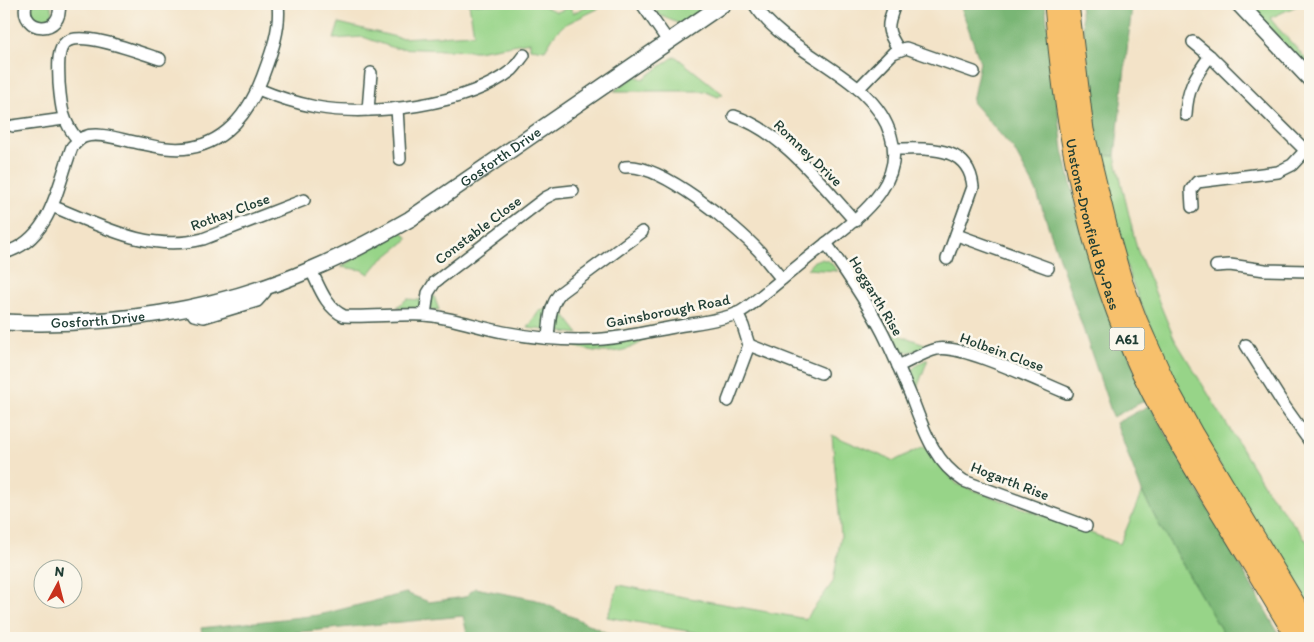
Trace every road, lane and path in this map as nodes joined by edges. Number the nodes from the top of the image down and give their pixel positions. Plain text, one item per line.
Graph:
1 (26, 4) edge
2 (59, 4) edge
3 (278, 4) edge
4 (642, 4) edge
5 (723, 4) edge
6 (754, 4) edge
7 (895, 4) edge
8 (1054, 4) edge
9 (1069, 4) edge
10 (1239, 4) edge
11 (50, 26) junction
12 (668, 41) junction
13 (1193, 42) dead end
14 (65, 43) junction
15 (899, 50) junction
16 (524, 55) dead end
17 (1210, 56) junction
18 (160, 59) dead end
19 (974, 72) dead end
20 (371, 73) dead end
21 (1310, 79) edge
22 (858, 89) junction
23 (258, 90) junction
24 (397, 108) junction
25 (368, 110) junction
26 (1186, 115) dead end
27 (734, 116) dead end
28 (64, 119) junction
29 (13, 126) dead end
30 (78, 140) junction
31 (894, 149) junction
32 (1308, 153) edge
33 (400, 158) dead end
34 (625, 167) dead end
35 (573, 191) dead end
36 (304, 200) dead end
37 (52, 206) junction
38 (1192, 207) dead end
39 (855, 221) junction
40 (642, 232) dead end
41 (957, 235) junction
42 (826, 243) junction
43 (4, 253) edge
44 (947, 260) dead end
45 (1216, 266) dead end
46 (1048, 268) dead end
47 (1310, 268) edge
48 (311, 270) junction
49 (782, 279) junction
50 (737, 313) junction
51 (425, 315) junction
52 (4, 322) edge
53 (548, 338) junction
54 (749, 345) junction
55 (1246, 345) dead end
56 (898, 366) junction
57 (821, 373) dead end
58 (1067, 393) dead end
59 (728, 401) dead end
60 (1310, 442) edge
61 (1086, 526) dead end
62 (1310, 628) edge
63 (1296, 638) edge

1 - 11 street
2 - 11 street
3 - 23 street
4 - 12 street
5 - 12 street, Gosforth Drive
6 - 22 street, Gainsborough Road
7 - 15 street
8 - 63 highway, Unstone-Dronfield By-Pass / A61
9 - 62 highway, Unstone-Dronfield By-Pass / A61
10 - 21 street
11 - 14 street
12 - 48 street, Gosforth Drive
13 - 17 street
14 - 18 street
14 - 28 street
15 - 19 street
15 - 22 street
16 - 24 street
17 - 26 street
17 - 32 street
20 - 25 street
22 - 31 street, Gainsborough Road
23 - 25 street
23 - 30 street
24 - 25 street
24 - 33 street
27 - 39 street, Romney Drive
28 - 29 street
28 - 30 street
30 - 37 street
31 - 39 street, Gainsborough Road
31 - 41 street
32 - 38 street
34 - 49 street
35 - 51 street, Constable Close
36 - 37 street, Rothay Close
37 - 43 street
39 - 42 street, Gainsborough Road
40 - 53 street
41 - 44 street
41 - 46 street
42 - 49 street, Gainsborough Road
42 - 56 street, Hoggarth Rise
45 - 47 street
48 - 51 street, Gainsborough Road
48 - 52 street, Gosforth Drive
49 - 50 street, Gainsborough Road
50 - 53 street, Gainsborough Road
50 - 54 street
51 - 53 street, Gainsborough Road
54 - 57 street
54 - 59 street
55 - 60 street
56 - 58 street, Holbein Close
56 - 61 street, Hogarth Rise

